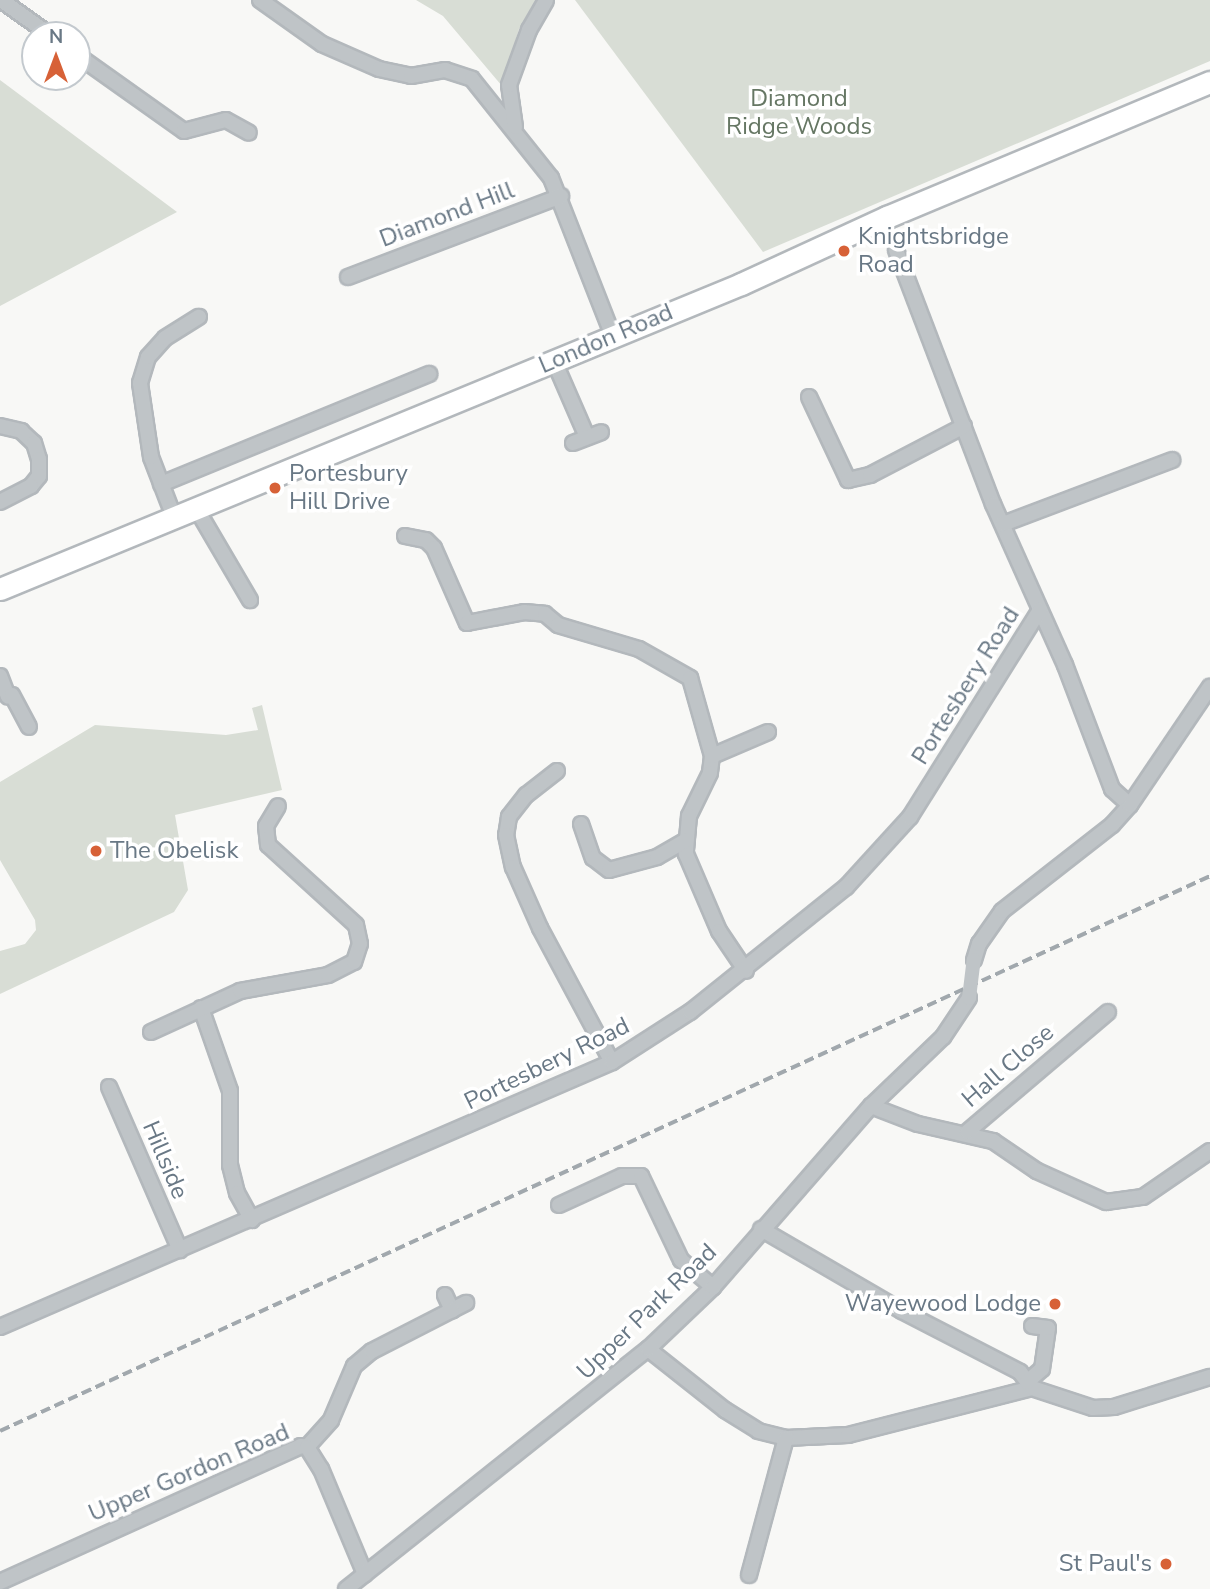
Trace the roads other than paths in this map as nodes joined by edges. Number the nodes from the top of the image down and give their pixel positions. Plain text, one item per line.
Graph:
1 (1, 0) edge
2 (260, 0) edge
3 (546, 0) edge
4 (30, 21) edge
5 (91, 65) edge
6 (1210, 82) edge
7 (515, 129) junction
8 (249, 134) dead end
9 (561, 196) junction
10 (896, 250) dead end
11 (348, 277) dead end
12 (199, 317) dead end
13 (613, 336) junction
14 (554, 361) junction
15 (429, 374) dead end
16 (809, 397) dead end
17 (0, 426) edge
18 (964, 426) junction
19 (587, 437) dead end
20 (1172, 460) dead end
21 (161, 484) junction
22 (1, 502) edge
23 (196, 508) junction
24 (174, 517) junction
25 (1003, 524) junction
26 (405, 536) dead end
27 (0, 589) edge
28 (250, 600) dead end
29 (1040, 610) junction
30 (0, 677) edge
31 (1210, 687) edge
32 (10, 696) edge
33 (29, 727) dead end
34 (768, 732) dead end
35 (712, 756) junction
36 (557, 771) dead end
37 (1130, 805) junction
38 (278, 806) dead end
39 (581, 824) dead end
40 (686, 840) junction
41 (746, 971) junction
42 (201, 1008) junction
43 (1108, 1012) dead end
44 (151, 1032) dead end
45 (612, 1062) junction
46 (109, 1087) dead end
47 (871, 1106) junction
48 (967, 1132) junction
49 (1210, 1151) edge
50 (559, 1205) dead end
51 (252, 1220) junction
52 (761, 1229) junction
53 (180, 1250) junction
54 (713, 1287) junction
55 (445, 1295) dead end
56 (466, 1303) dead end
57 (452, 1310) junction
58 (1032, 1326) dead end
59 (0, 1327) edge
60 (648, 1349) junction
61 (1210, 1377) edge
62 (1030, 1385) junction
63 (786, 1437) junction
64 (307, 1447) junction
65 (365, 1574) junction
66 (749, 1575) dead end
67 (0, 1582) edge
68 (346, 1589) edge

1 - 4 street
2 - 7 street
3 - 7 street
5 - 8 street
6 - 13 main road, London Road
7 - 9 street
9 - 11 street, Diamond Hill
9 - 13 street
10 - 18 street
12 - 21 street
13 - 14 main road, London Road
14 - 19 street
14 - 23 main road, London Road
15 - 21 street
16 - 18 street
17 - 22 street
18 - 25 street
20 - 25 street
21 - 24 street
23 - 24 main road, London Road
23 - 28 street
24 - 27 main road, London Road
25 - 29 street
26 - 35 street
29 - 37 street
29 - 41 street, Portesbery Road
30 - 32 street
31 - 37 street
32 - 33 street
34 - 35 street
35 - 40 street
36 - 45 street
37 - 47 street, Upper Park Road, bridge
38 - 42 street
39 - 40 street
40 - 41 street
41 - 45 street, Portesbery Road
42 - 44 street
42 - 51 street
43 - 48 street, Hall Close
45 - 51 street, Portesbery Road
46 - 53 street, Hillside
47 - 48 street
47 - 52 street, Upper Park Road
48 - 49 street
50 - 54 street
51 - 53 street, Portesbery Road
52 - 54 street, Upper Park Road
52 - 62 street
53 - 59 street, Portesbery Road
54 - 60 street, Upper Park Road
55 - 57 street
56 - 57 street
57 - 64 street
58 - 62 street
60 - 63 street
60 - 65 street, Upper Park Road
61 - 62 street
62 - 63 street
63 - 66 street
64 - 65 street, Upper Gordon Road
64 - 67 street, Upper Gordon Road
65 - 68 street, Upper Park Road

